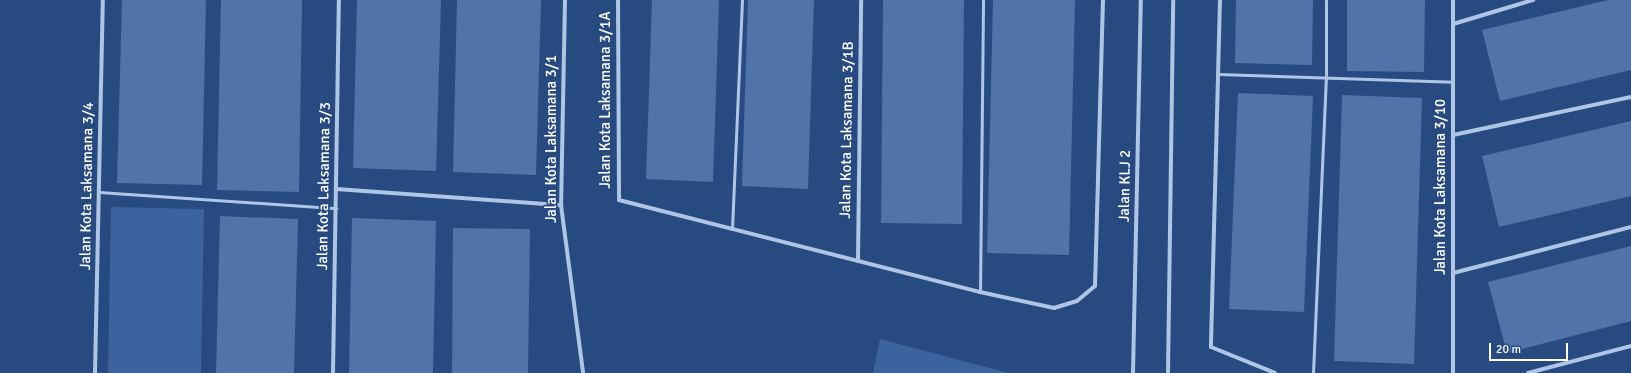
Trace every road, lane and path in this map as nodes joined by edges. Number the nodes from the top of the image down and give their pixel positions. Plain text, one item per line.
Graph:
1 (103, 0) edge
2 (339, 0) edge
3 (565, 0) edge
4 (618, 0) edge
5 (742, 0) edge
6 (861, 0) edge
7 (984, 0) edge
8 (1103, 0) edge
9 (1141, 0) edge
10 (1173, 0) edge
11 (1220, 0) edge
12 (1326, 0) edge
13 (1453, 0) edge
14 (1533, 0) edge
15 (1453, 24) junction
16 (1218, 74) junction
17 (1326, 78) junction
18 (1453, 82) junction
19 (1631, 97) edge
20 (1453, 135) junction
21 (336, 189) junction
22 (99, 192) junction
23 (561, 205) junction
24 (336, 208) junction
25 (1631, 227) edge
26 (732, 229) junction
27 (858, 261) junction
28 (1453, 273) junction
29 (980, 292) junction
30 (1631, 346) edge
31 (95, 373) edge
32 (333, 373) edge
33 (583, 373) edge
34 (1133, 373) edge
35 (1168, 373) edge
36 (1275, 373) edge
37 (1312, 373) edge
38 (1453, 373) edge
39 (1528, 373) edge

1 - 22 street, Jalan Kota Laksamana 3/4
2 - 21 street, Jalan Kota Laksamana 3/3
3 - 23 street, Jalan Kota Laksamana 3/1
4 - 26 street, Jalan Kota Laksamana 3/1A
5 - 26 lane
6 - 27 street, Jalan Kota Laksamana 3/1B
7 - 29 lane
8 - 29 street
9 - 34 street, Jalan KLJ 2
10 - 35 street
11 - 16 street
12 - 17 lane
13 - 15 street, Jalan Kota Laksamana 3/10
14 - 15 street
15 - 18 street, Jalan Kota Laksamana 3/10
16 - 17 lane
16 - 36 street
17 - 18 lane
17 - 37 lane
18 - 20 street, Jalan Kota Laksamana 3/10
19 - 20 street
20 - 28 street, Jalan Kota Laksamana 3/10
21 - 23 street
21 - 24 street, Jalan Kota Laksamana 3/3
22 - 24 lane
22 - 31 street, Jalan Kota Laksamana 3/4
23 - 33 street, Jalan Kota Laksamana 3/1
24 - 32 street, Jalan Kota Laksamana 3/3
25 - 28 street
26 - 27 street
27 - 29 street
28 - 38 street, Jalan Kota Laksamana 3/10
30 - 39 street

